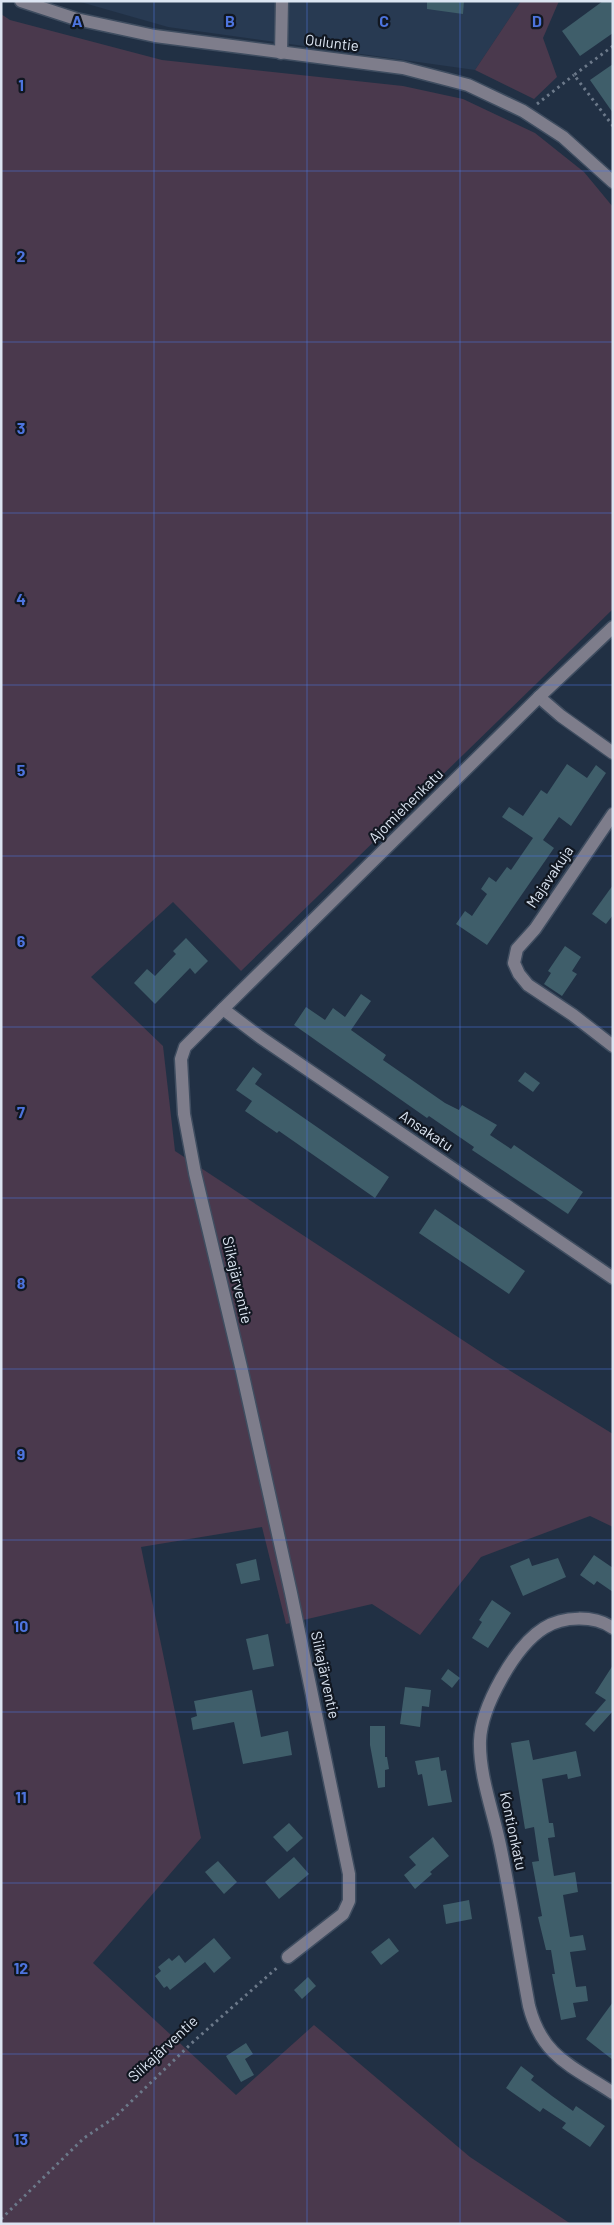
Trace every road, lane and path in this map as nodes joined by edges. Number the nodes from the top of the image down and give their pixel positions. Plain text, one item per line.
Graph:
1 (21, 1) edge
2 (282, 1) edge
3 (613, 46) edge
4 (281, 53) junction
5 (574, 75) junction
6 (526, 113) junction
7 (613, 126) edge
8 (613, 182) edge
9 (613, 627) edge
10 (539, 697) junction
11 (613, 753) edge
12 (613, 814) edge
13 (223, 1009) junction
14 (613, 1046) edge
15 (613, 1278) edge
16 (613, 1628) edge
17 (288, 1957) joint
18 (613, 2093) edge
19 (1, 2219) edge

1 - 4 street, Ouluntie
2 - 4 street
3 - 5 path
4 - 6 street, Ouluntie
5 - 6 path
5 - 7 path
6 - 8 street, Ouluntie
9 - 10 street, Ajomiehenkatu
10 - 11 street
10 - 13 street, Ajomiehenkatu
12 - 14 street, Majavakuja
13 - 15 street, Ansakatu
13 - 17 street, Siikajärventie
16 - 18 street, Kontionkatu
17 - 19 path, Siikajärventie

